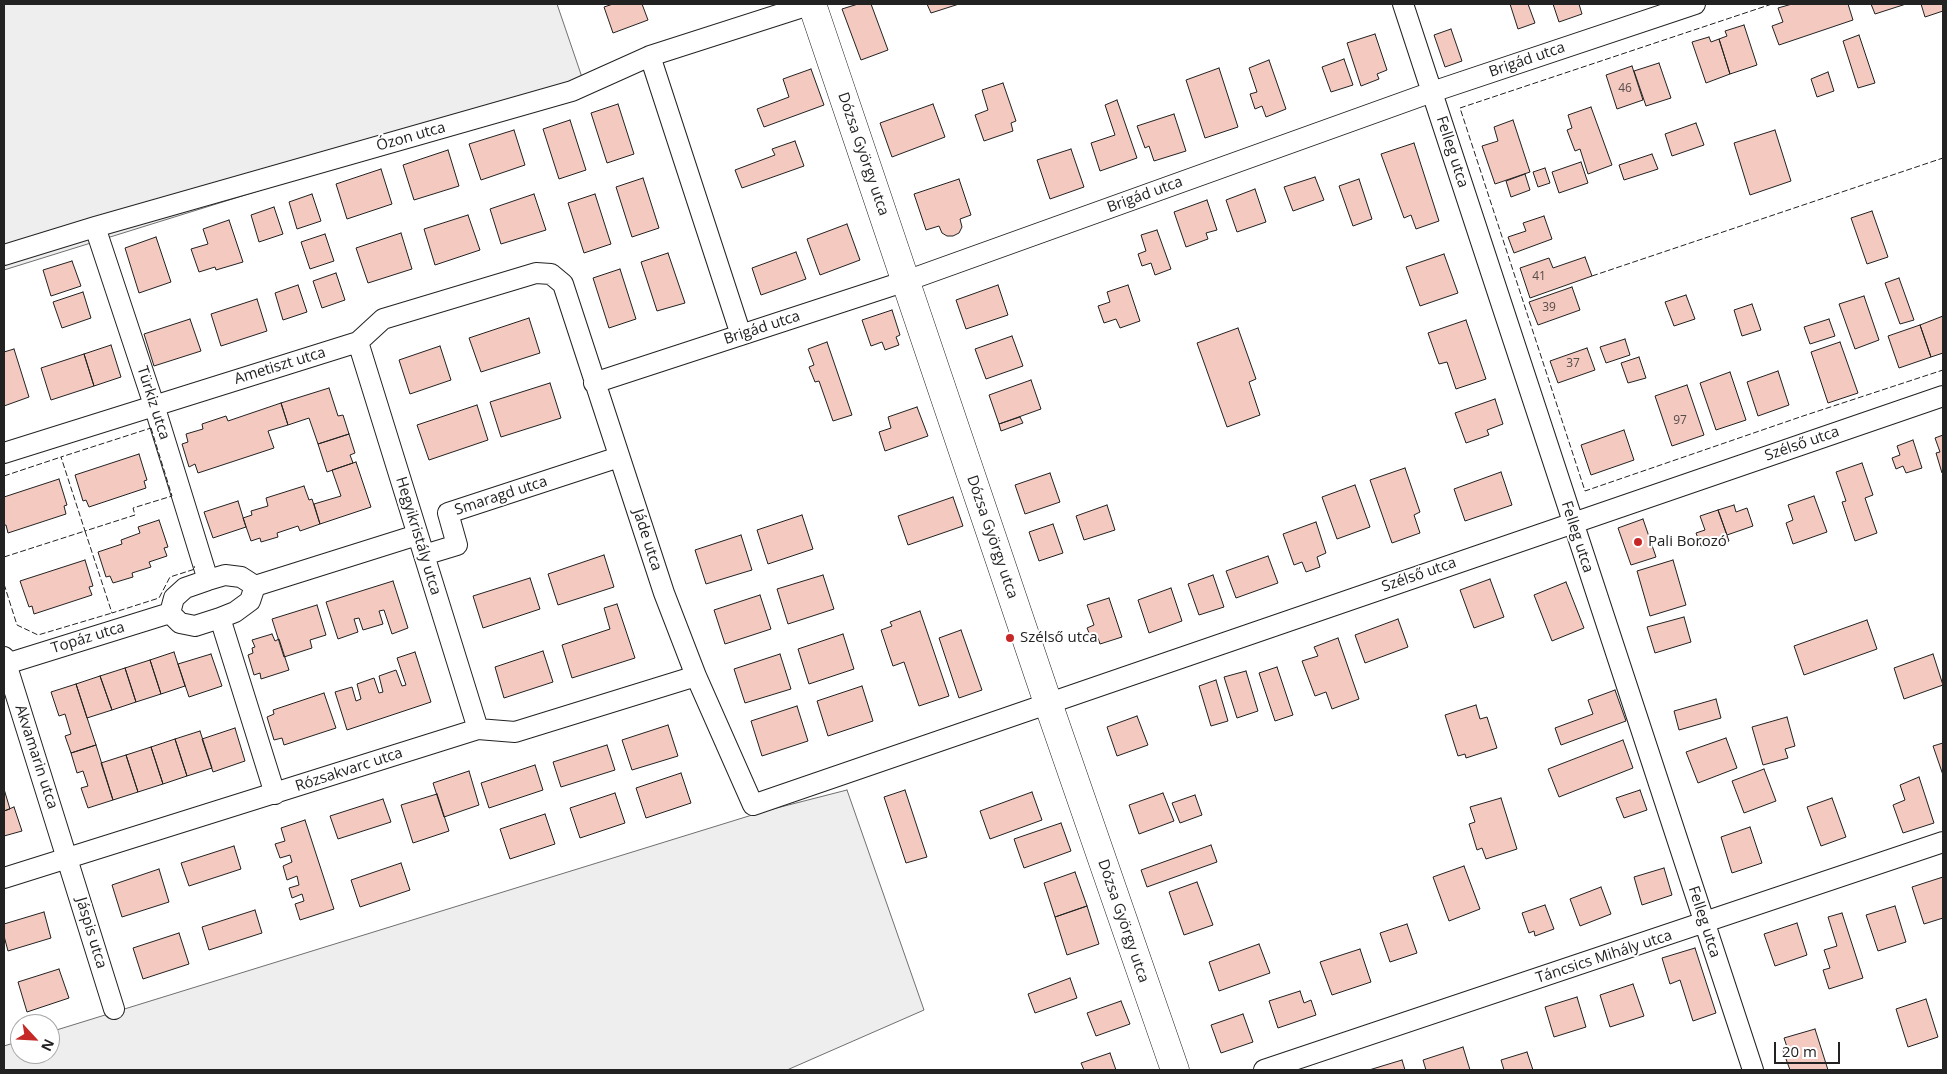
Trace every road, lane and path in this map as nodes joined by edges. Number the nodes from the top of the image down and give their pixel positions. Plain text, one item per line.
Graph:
1 (812, 4) edge
2 (1404, 4) edge
3 (1695, 4) edge
4 (650, 56) junction
5 (1432, 92) junction
6 (96, 227) junction
7 (4, 255) edge
8 (551, 274) joint
9 (906, 281) junction
10 (741, 335) junction
11 (358, 342) junction
12 (594, 383) junction
13 (1943, 396) edge
14 (154, 405) junction
15 (4, 453) edge
16 (619, 457) junction
17 (1572, 522) junction
18 (418, 535) junction
19 (424, 555) junction
20 (208, 580) junction
21 (255, 586) junction
22 (170, 613) junction
23 (220, 618) junction
24 (5, 660) edge
25 (696, 676) junction
26 (1048, 702) junction
27 (478, 730) junction
28 (275, 794) junction
29 (754, 804) joint
30 (1943, 842) edge
31 (67, 858) junction
32 (4, 878) edge
33 (1704, 923) junction
34 (114, 1009) dead end
35 (1175, 1070) edge
36 (1264, 1070) edge
37 (1753, 1070) edge

1 - 4 street, Ózon utca
1 - 9 street, Dózsa György utca
2 - 5 street, Felleg utca
3 - 5 street, Brigád utca
4 - 6 street, Ózon utca
4 - 10 street
5 - 9 street, Brigád utca
5 - 17 street, Felleg utca
6 - 7 street, Ózon utca
6 - 14 street, Türkiz utca
8 - 11 street, Ametiszt utca
8 - 12 street, Jáde utca
9 - 10 street, Brigád utca
9 - 26 street, Dózsa György utca
10 - 12 street, Brigád utca
11 - 14 street, Ametiszt utca
11 - 18 street, Hegyikristály utca
12 - 16 street, Jáde utca
13 - 17 street, Szélső utca
14 - 15 street, Ametiszt utca
14 - 20 street, Türkiz utca
16 - 19 street, Smaragd utca
16 - 25 street, Jáde utca
17 - 26 street, Szélső utca
17 - 33 street, Felleg utca
18 - 19 street, Hegyikristály utca
18 - 21 street
19 - 27 street, Hegyikristály utca
20 - 21 street
20 - 22 street
21 - 23 street
22 - 23 street
22 - 24 street, Topáz utca
23 - 28 street
24 - 31 street, Akvamarin utca
25 - 27 street, Rózsakvarc utca
25 - 29 street, Jáde utca
26 - 29 street, Szélső utca
26 - 35 street, Dózsa György utca
27 - 28 street, Rózsakvarc utca
28 - 31 street, Rózsakvarc utca
30 - 33 street, Táncsics Mihály utca
31 - 32 street, Rózsakvarc utca
31 - 34 street, Jáspis utca
33 - 36 street, Táncsics Mihály utca
33 - 37 street, Felleg utca

